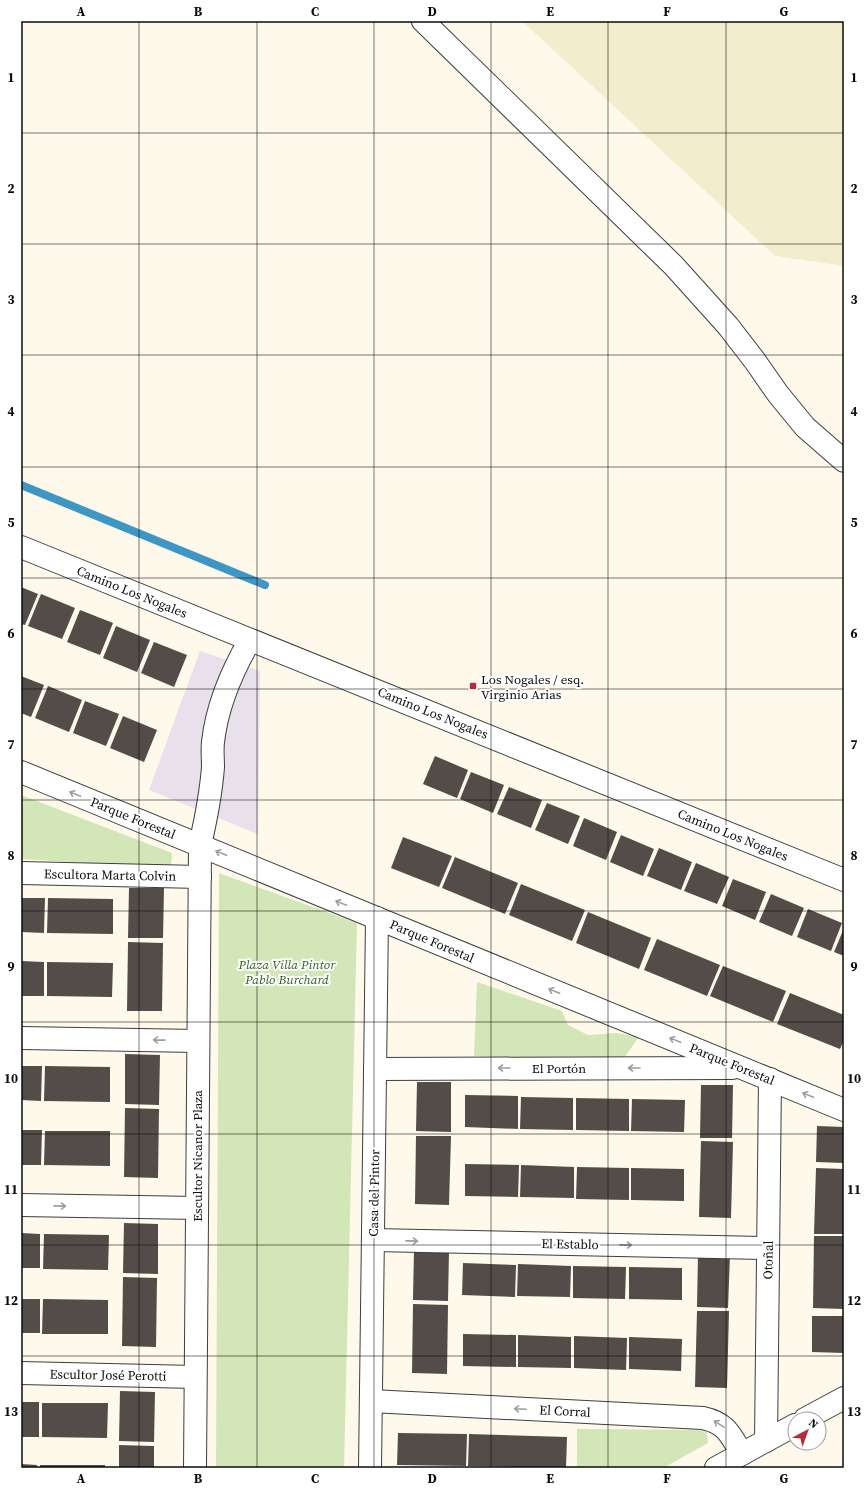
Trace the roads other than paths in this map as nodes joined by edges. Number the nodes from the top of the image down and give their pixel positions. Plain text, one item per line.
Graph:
1 (423, 21) edge
2 (844, 461) edge
3 (21, 547) edge
4 (250, 640) junction
5 (21, 772) edge
6 (200, 845) junction
7 (21, 873) edge
8 (200, 877) junction
9 (844, 880) edge
10 (377, 918) junction
11 (21, 1038) edge
12 (198, 1041) junction
13 (743, 1068) junction
14 (375, 1069) junction
15 (770, 1079) junction
16 (844, 1110) edge
17 (21, 1206) edge
18 (197, 1208) junction
19 (373, 1240) junction
20 (768, 1248) junction
21 (21, 1373) edge
22 (195, 1377) junction
23 (844, 1398) edge
24 (370, 1401) junction
25 (820, 1411) edge
26 (787, 1429) edge
27 (766, 1441) junction
28 (742, 1454) junction
29 (194, 1468) edge
30 (370, 1468) edge
31 (716, 1468) edge

1 - 2 street
3 - 4 street, Camino Los Nogales
4 - 6 street, Escultor Nicanor Plaza
4 - 9 street, Camino Los Nogales
6 -> 5 street, Parque Forestal
6 - 8 street, Escultor Nicanor Plaza
10 -> 6 street, Parque Forestal
7 - 8 street, Escultora Marta Colvin
8 - 12 street, Escultor Nicanor Plaza
13 -> 10 street, Parque Forestal
10 - 14 street, Casa del Pintor
12 -> 11 street
12 - 18 street, Escultor Nicanor Plaza
13 -> 14 street, El Portón
13 - 15 street, Parque Forestal
14 - 19 street, Casa del Pintor
16 -> 15 street, Parque Forestal
15 - 20 street, Otoñal
17 -> 18 street
18 - 22 street, Escultor Nicanor Plaza
19 -> 20 street, El Establo
19 - 24 street, Casa del Pintor
20 - 27 street, Otoñal
21 - 22 street, Escultor José Perotti
22 - 29 street, Escultor Nicanor Plaza
23 - 25 street
28 -> 24 street, El Corral
24 - 30 street, Casa del Pintor
26 - 27 street
27 - 28 street
28 - 31 street

